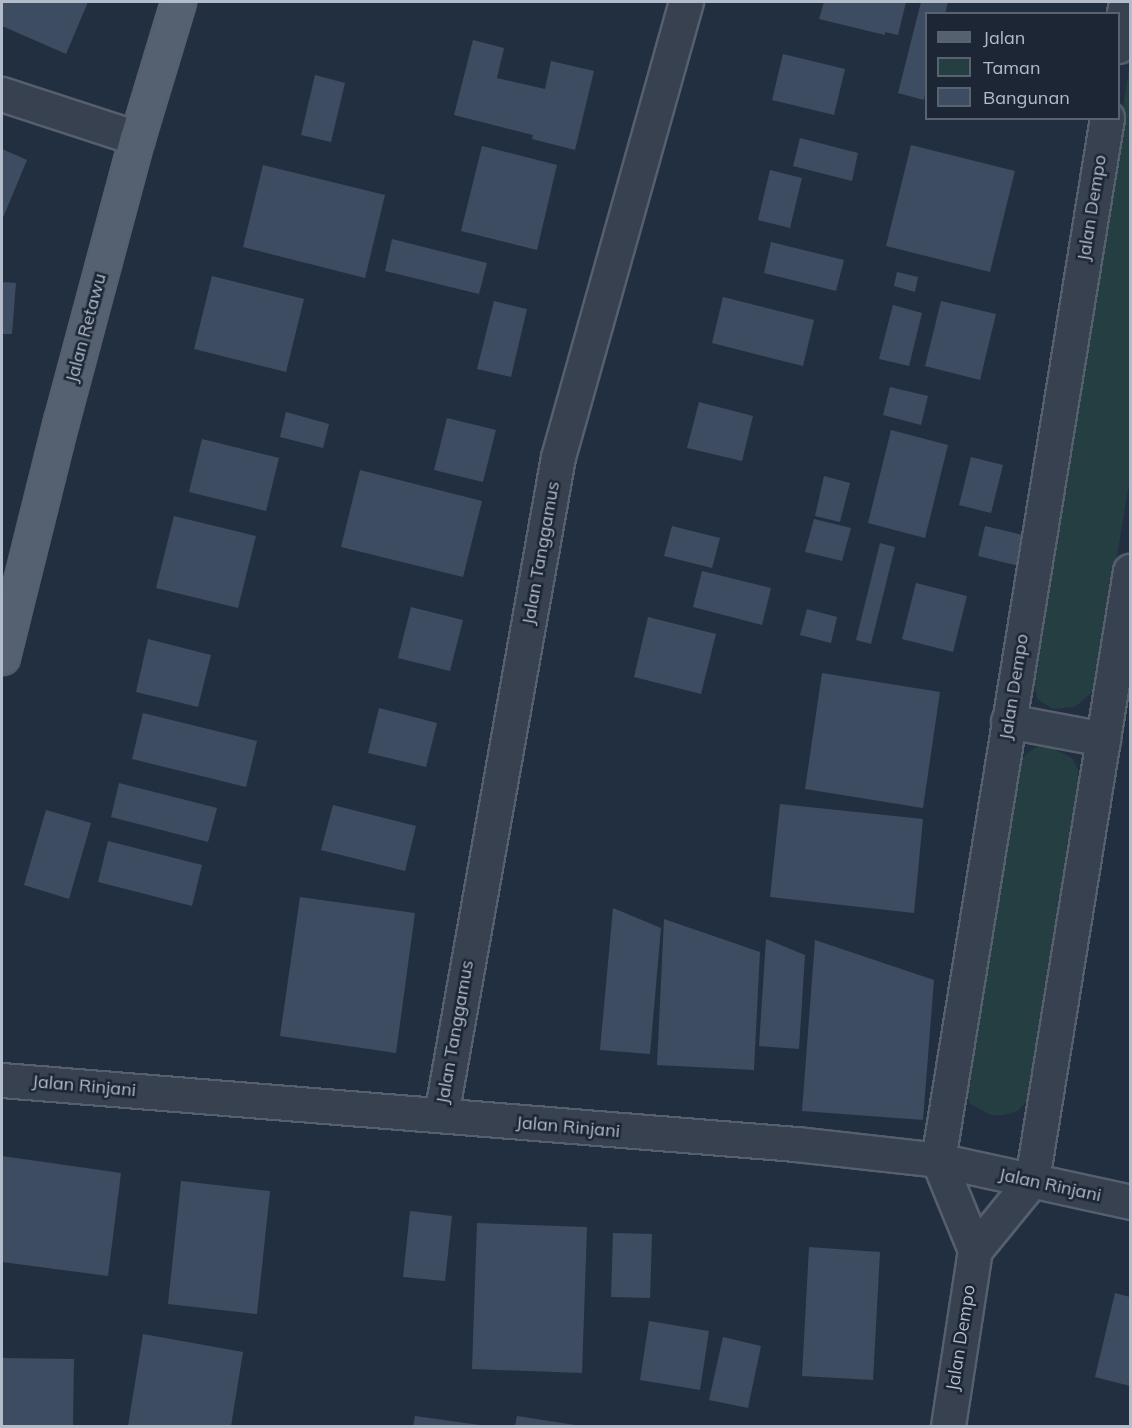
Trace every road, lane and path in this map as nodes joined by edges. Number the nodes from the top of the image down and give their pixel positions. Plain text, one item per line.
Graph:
1 (178, 2) edge
2 (687, 2) edge
3 (1126, 2) edge
4 (1120, 40) edge
5 (2, 94) edge
6 (1107, 120) edge
7 (137, 138) junction
8 (1131, 571) edge
9 (2, 657) edge
10 (1008, 721) junction
11 (1103, 739) junction
12 (2, 1080) edge
13 (441, 1115) junction
14 (938, 1160) junction
15 (1032, 1180) junction
16 (1131, 1202) edge
17 (975, 1250) junction
18 (948, 1426) edge

1 - 7 main road, Jalan Retawu
2 - 13 street, Jalan Tanggamus
3 - 4 street
5 - 7 street
6 - 10 street, Jalan Dempo
7 - 9 main road, Jalan Retawu
8 - 11 street
10 - 11 street
10 - 14 street, Jalan Dempo
11 - 15 street
12 - 13 street, Jalan Rinjani
13 - 14 street, Jalan Rinjani
14 - 15 street, Jalan Rinjani
14 - 17 street
15 - 16 street, Jalan Rinjani
15 - 17 street
17 - 18 street, Jalan Dempo

